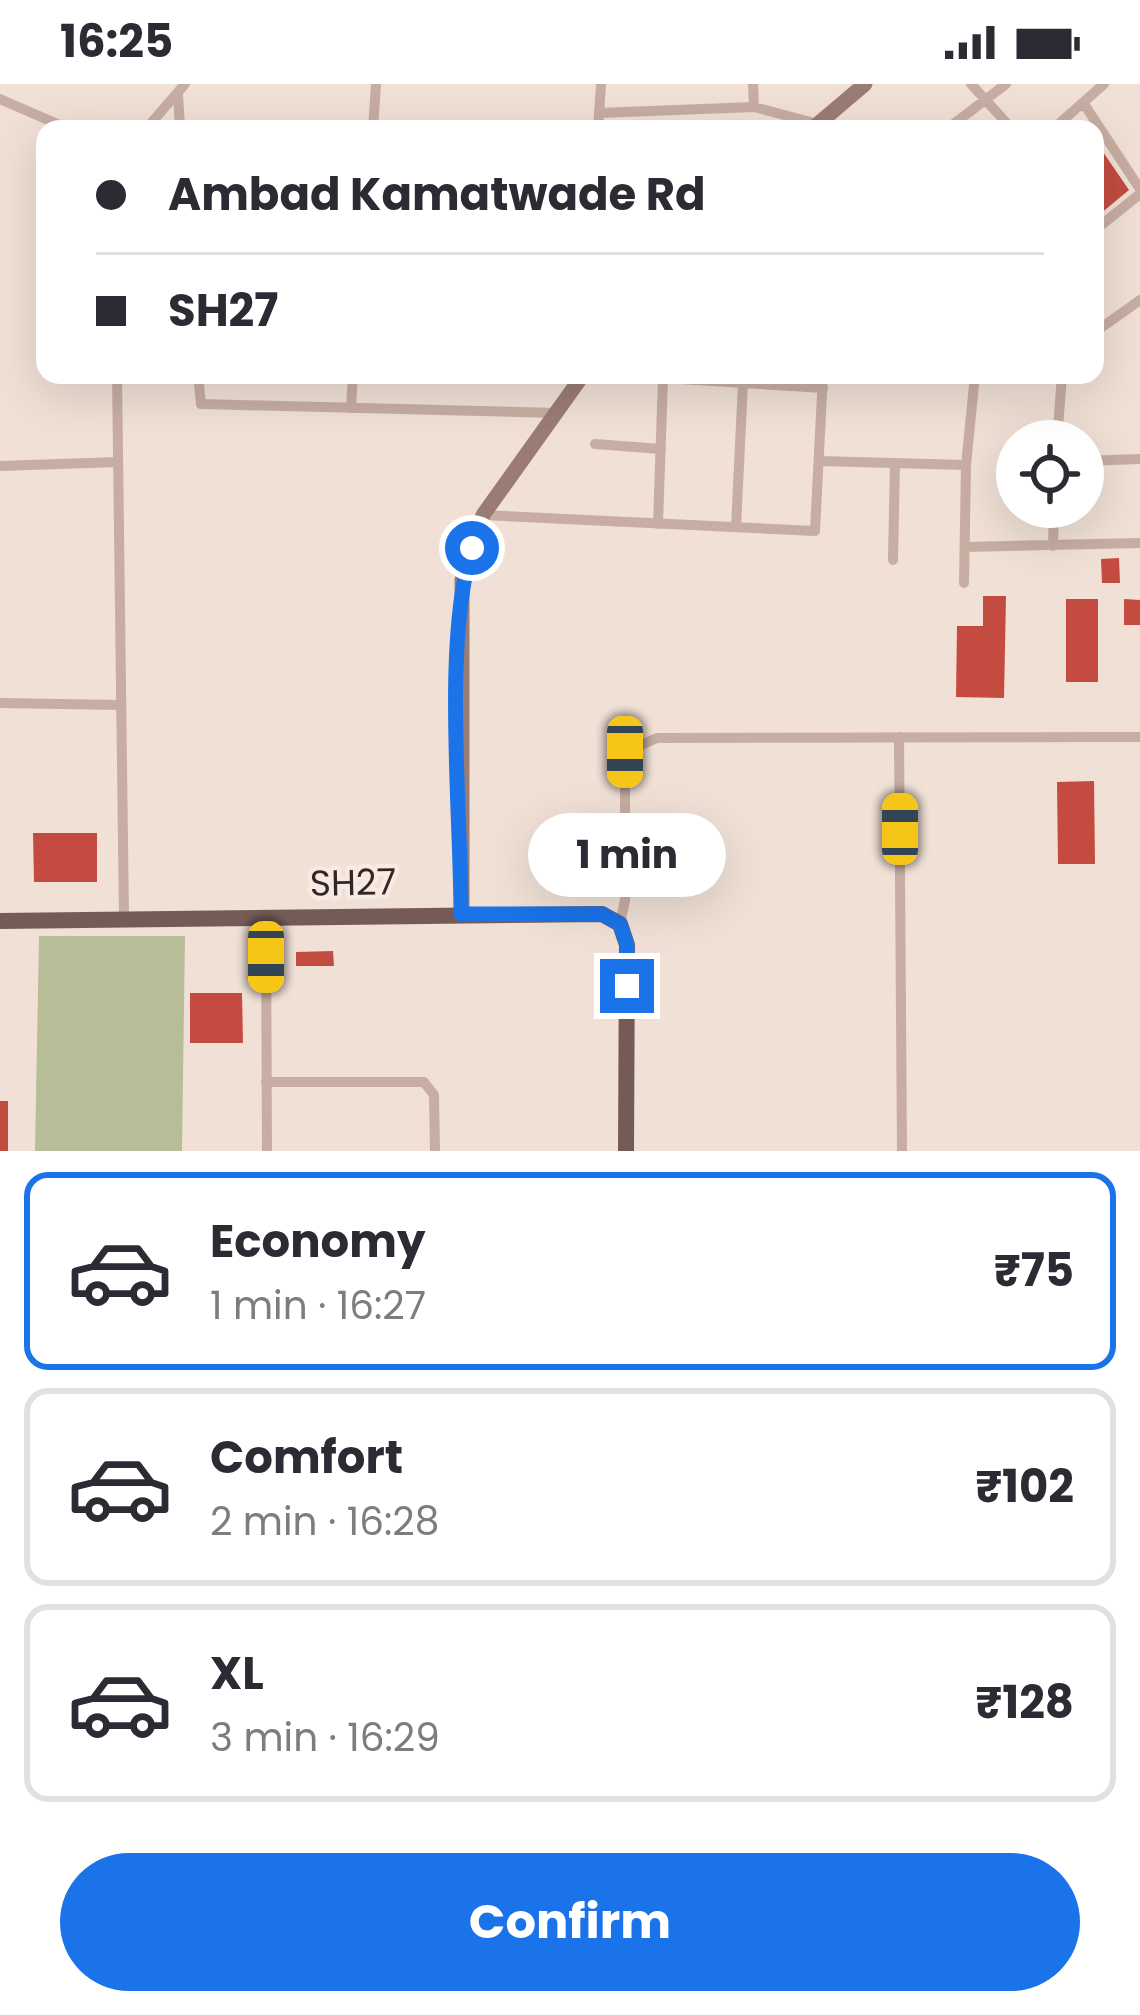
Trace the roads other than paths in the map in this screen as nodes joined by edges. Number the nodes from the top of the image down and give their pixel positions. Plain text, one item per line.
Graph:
1 (376, 84) edge
2 (601, 84) edge
3 (753, 84) edge
4 (865, 84) edge
5 (970, 84) edge
6 (1006, 84) edge
7 (1104, 84) edge
8 (181, 89) edge
9 (0, 99) edge
10 (986, 101) junction
11 (1084, 104) junction
12 (754, 106) junction
13 (599, 113) junction
14 (48, 120) edge
15 (154, 120) edge
16 (180, 120) edge
17 (374, 120) edge
18 (599, 120) edge
19 (795, 120) edge
20 (823, 120) edge
21 (960, 120) edge
22 (1004, 120) edge
23 (1064, 120) edge
24 (1094, 120) edge
25 (1104, 135) edge
26 (1140, 191) edge
27 (1104, 219) edge
28 (1140, 300) edge
29 (1104, 326) edge
30 (117, 384) edge
31 (199, 384) edge
32 (352, 384) edge
33 (576, 384) edge
34 (663, 384) edge
35 (743, 384) edge
36 (823, 384) edge
37 (974, 384) edge
38 (1062, 384) edge
39 (350, 408) junction
40 (557, 413) junction
41 (1059, 420) edge
42 (595, 444) dead end
43 (661, 449) junction
44 (1140, 459) edge
45 (1104, 460) edge
46 (819, 461) junction
47 (118, 462) junction
48 (895, 464) junction
49 (966, 465) junction
50 (0, 466) edge
51 (482, 515) junction
52 (658, 524) junction
53 (736, 527) junction
54 (1053, 528) edge
55 (1140, 543) edge
56 (1053, 546) junction
57 (965, 547) junction
58 (893, 560) dead end
59 (964, 583) dead end
60 (0, 703) edge
61 (121, 704) junction
62 (899, 737) junction
63 (1140, 737) edge
64 (461, 914) junction
65 (266, 916) junction
66 (124, 919) junction
67 (0, 921) edge
68 (620, 924) junction
69 (266, 1082) junction
70 (267, 1151) edge
71 (435, 1151) edge
72 (626, 1151) edge
73 (902, 1151) edge

1 - 17 street
2 - 13 street
3 - 12 street
4 - 20 street
5 - 10 street
6 - 10 street
7 - 11 street
8 - 15 street
8 - 16 street
9 - 14 street
10 - 21 street
10 - 22 street
11 - 23 street
11 - 24 street
12 - 13 street
12 - 19 street
13 - 18 street
25 - 26 street
26 - 27 street
28 - 29 street
30 - 47 street
31 - 39 street
32 - 39 street
33 - 40 street
34 - 43 street
35 - 53 street
36 - 46 street
37 - 49 street
38 - 41 street
39 - 40 street
40 - 51 street
42 - 43 street
43 - 52 street
44 - 45 street
46 - 48 street
46 - 53 street
47 - 50 street
47 - 61 street
48 - 49 street
48 - 58 street
49 - 57 street
51 - 52 street
51 - 64 street
52 - 53 street
54 - 56 street
55 - 56 street
56 - 57 street
57 - 59 street
60 - 61 street
61 - 66 street
62 - 63 street
62 - 68 street
62 - 73 street
64 - 65 main road, SH27 / SH27
64 - 68 main road, SH27 / SH27
65 - 66 main road, SH27 / SH27
65 - 69 street
66 - 67 main road, SH27 / SH27
68 - 72 main road
69 - 70 street
69 - 71 street

